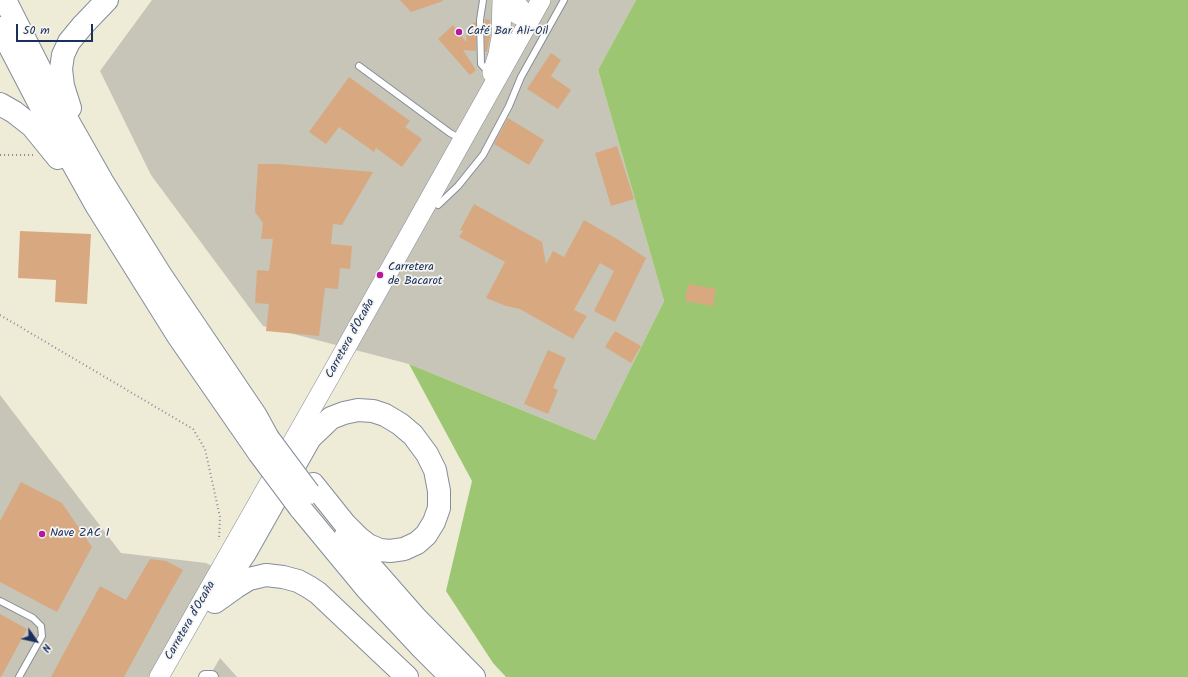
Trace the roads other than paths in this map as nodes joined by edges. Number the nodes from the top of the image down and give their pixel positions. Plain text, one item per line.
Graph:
1 (5, 0) edge
2 (107, 0) edge
3 (483, 0) edge
4 (503, 0) edge
5 (516, 0) edge
6 (541, 0) edge
7 (546, 0) edge
8 (552, 0) edge
9 (564, 0) edge
10 (530, 20) junction
11 (0, 28) edge
12 (359, 66) dead end
13 (491, 75) junction
14 (0, 104) edge
15 (462, 140) junction
16 (447, 188) junction
17 (438, 205) junction
18 (119, 207) junction
19 (246, 420) junction
20 (307, 495) junction
21 (226, 581) junction
22 (0, 601) edge
23 (215, 602) junction
24 (20, 677) edge
25 (159, 677) edge
26 (172, 677) edge
27 (205, 677) edge
28 (212, 677) edge
29 (407, 677) edge
30 (451, 677) edge
31 (474, 677) edge

1 - 18 highway
2 - 18 highway
3 - 13 lane
4 - 10 street
4 - 13 main road
5 - 10 street
6 - 10 main road, Carretera d'Ocaña
7 - 10 main road
8 - 16 main road, Carretera d'Ocaña
9 - 17 lane
10 - 15 main road, Carretera d'Ocaña
10 - 16 main road
11 - 19 highway
12 - 15 lane
13 - 15 main road
14 - 19 highway
15 - 25 main road, Carretera d'Ocaña
16 - 17 main road, Carretera d'Ocaña
17 - 21 main road, Carretera d'Ocaña
18 - 19 highway
19 - 20 highway, bridge
20 - 21 highway
20 - 30 highway
20 - 31 highway
21 - 23 main road, Carretera d'Ocaña
22 - 24 lane
23 - 26 main road, Carretera d'Ocaña
23 - 29 highway
27 - 28 street

